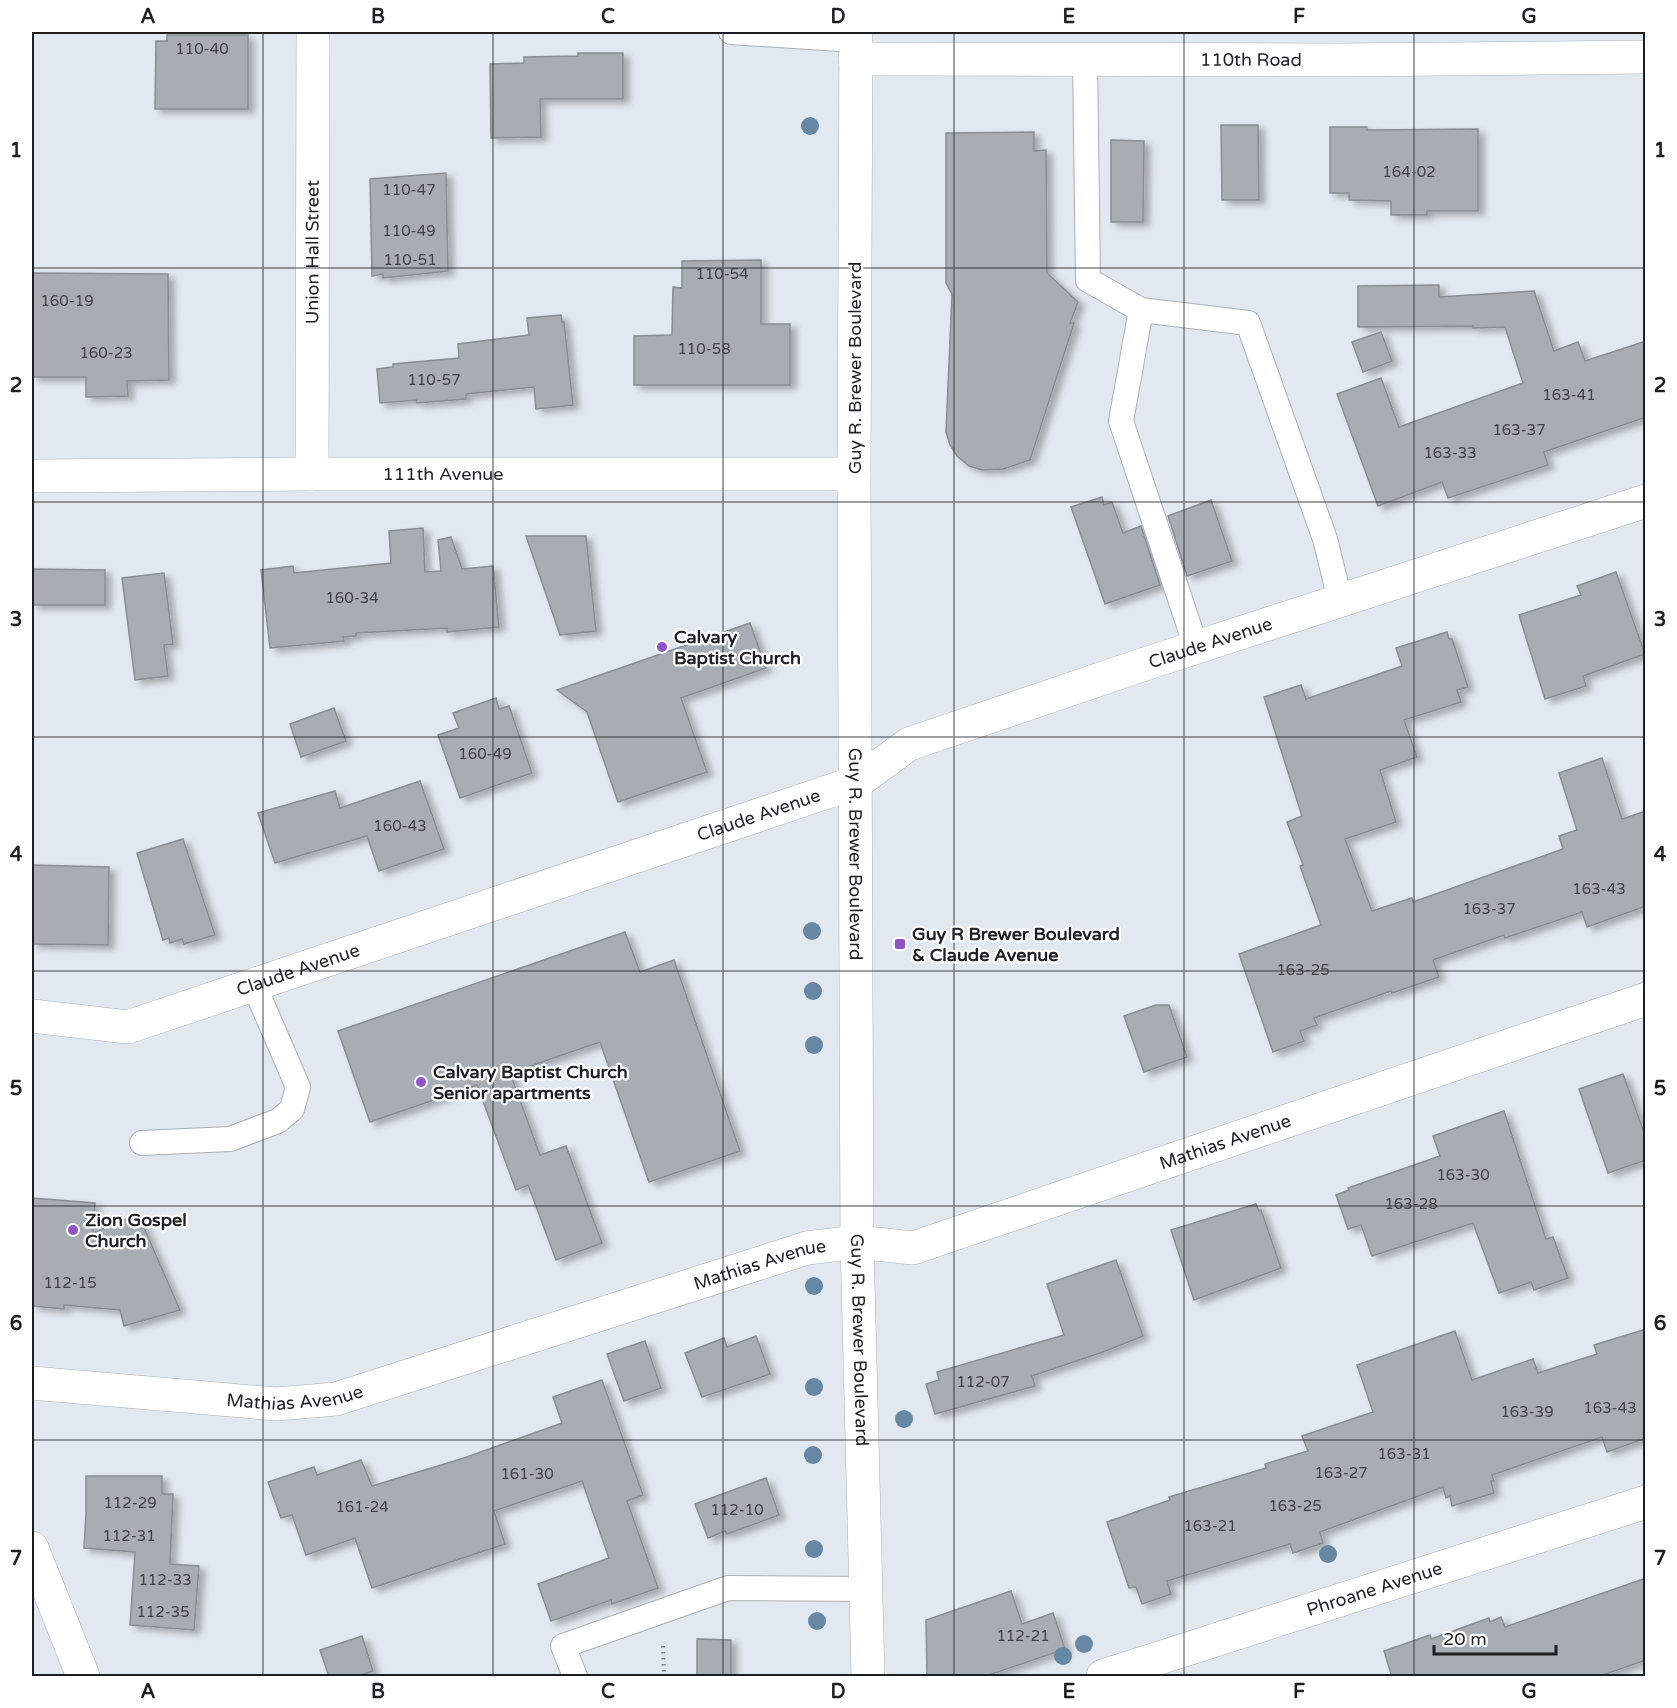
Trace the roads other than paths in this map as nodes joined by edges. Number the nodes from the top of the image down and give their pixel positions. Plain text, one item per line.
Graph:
1 (313, 32) edge
2 (731, 32) edge
3 (856, 43) edge
4 (1341, 46) edge
5 (1646, 57) edge
6 (1085, 59) junction
7 (1141, 310) junction
8 (312, 474) junction
9 (854, 474) junction
10 (32, 476) edge
11 (1646, 501) edge
12 (1340, 600) junction
13 (1196, 647) junction
14 (856, 782) junction
15 (254, 985) junction
16 (1646, 999) edge
17 (32, 1016) edge
18 (142, 1143) dead end
19 (857, 1242) junction
20 (32, 1383) edge
21 (1646, 1502) edge
22 (32, 1548) edge
23 (865, 1589) junction
24 (83, 1677) edge
25 (575, 1677) edge
26 (868, 1677) edge
27 (1103, 1677) edge

1 - 8 street, Union Hall Street
2 - 3 lane
3 - 6 street, 110th Road
3 - 9 street, Guy R. Brewer Boulevard
4 - 5 street, 110th Road
4 - 6 street, 110th Road
6 - 7 lane
7 - 12 lane
7 - 13 lane
8 - 9 street, 111th Avenue
8 - 10 street, 111th Avenue
9 - 14 street, Guy R. Brewer Boulevard
11 - 12 street, Claude Avenue
12 - 13 street, Claude Avenue
13 - 14 street, Claude Avenue
14 - 15 street, Claude Avenue
14 - 19 street, Guy R. Brewer Boulevard
15 - 17 street, Claude Avenue
15 - 18 lane
16 - 19 street, Mathias Avenue
19 - 20 street, Mathias Avenue
19 - 23 street, Guy R. Brewer Boulevard
21 - 27 street, Phroane Avenue
22 - 24 street
23 - 25 lane
23 - 26 street, Guy R. Brewer Boulevard

